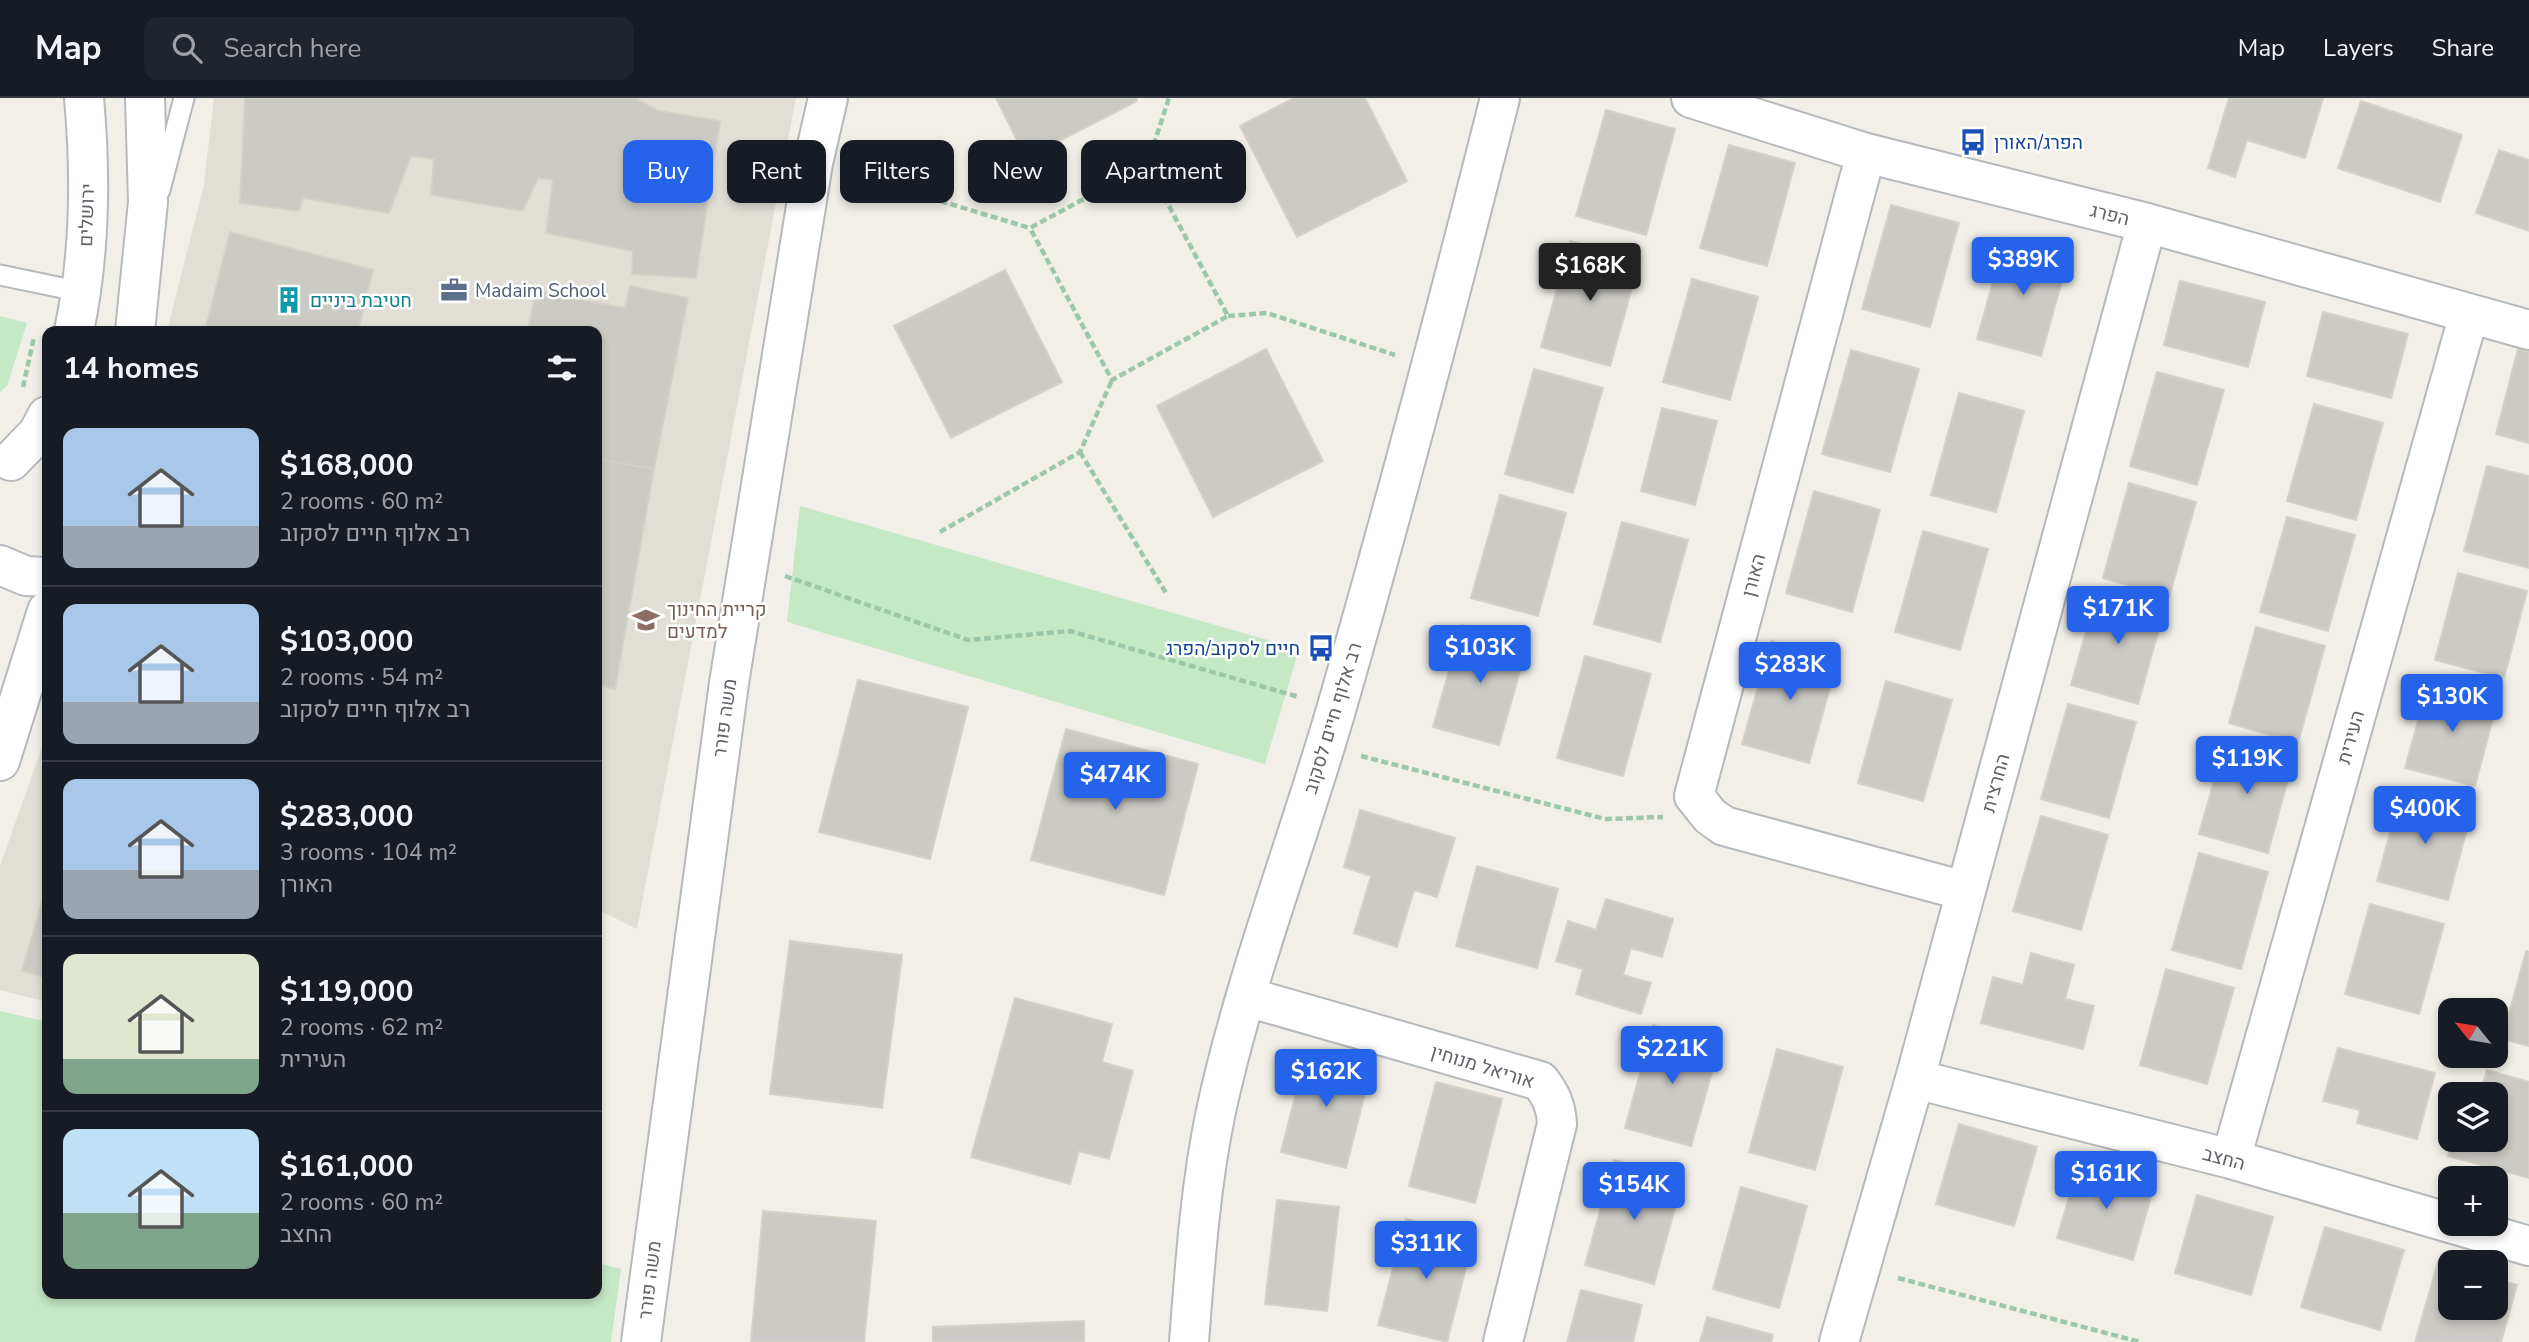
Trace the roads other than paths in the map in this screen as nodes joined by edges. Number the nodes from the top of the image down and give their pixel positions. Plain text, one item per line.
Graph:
1 (84, 98) edge
2 (145, 98) edge
3 (184, 98) edge
4 (828, 98) edge
5 (1500, 98) edge
6 (1692, 98) edge
7 (1866, 153) junction
8 (2147, 223) junction
9 (145, 249) junction
10 (0, 275) edge
11 (82, 292) junction
12 (2469, 314) junction
13 (75, 326) edge
14 (136, 326) edge
15 (2529, 330) edge
16 (42, 425) edge
17 (19, 462) edge
18 (0, 565) edge
19 (42, 577) edge
20 (42, 627) edge
21 (0, 761) edge
22 (1965, 891) junction
23 (1247, 998) junction
24 (1915, 1079) junction
25 (2231, 1159) junction
26 (2438, 1219) edge
27 (2495, 1236) edge
28 (2529, 1246) edge
29 (641, 1342) edge
30 (1189, 1342) edge
31 (1503, 1342) edge
32 (1839, 1342) edge

1 - 11 street, ירושלים
2 - 9 street
3 - 9 lane
4 - 29 street, משה פורר
5 - 23 street, רב אלוף חיים לסקוב
6 - 7 street, הפרג
7 - 8 street, הפרג
7 - 22 street, האורן
8 - 12 street, הפרג
8 - 22 street, החרצית
9 - 14 street
10 - 11 lane
11 - 13 street, ירושלים
12 - 15 street, הפרג
12 - 25 street, העירית
16 - 17 street
18 - 19 street
20 - 21 street
22 - 24 street, החרצית
23 - 30 street, רב אלוף חיים לסקוב
23 - 31 street, אוריאל מנוחין
24 - 25 street, החצב
24 - 32 street, החרצית
25 - 26 street, החצב
27 - 28 street, החצב

